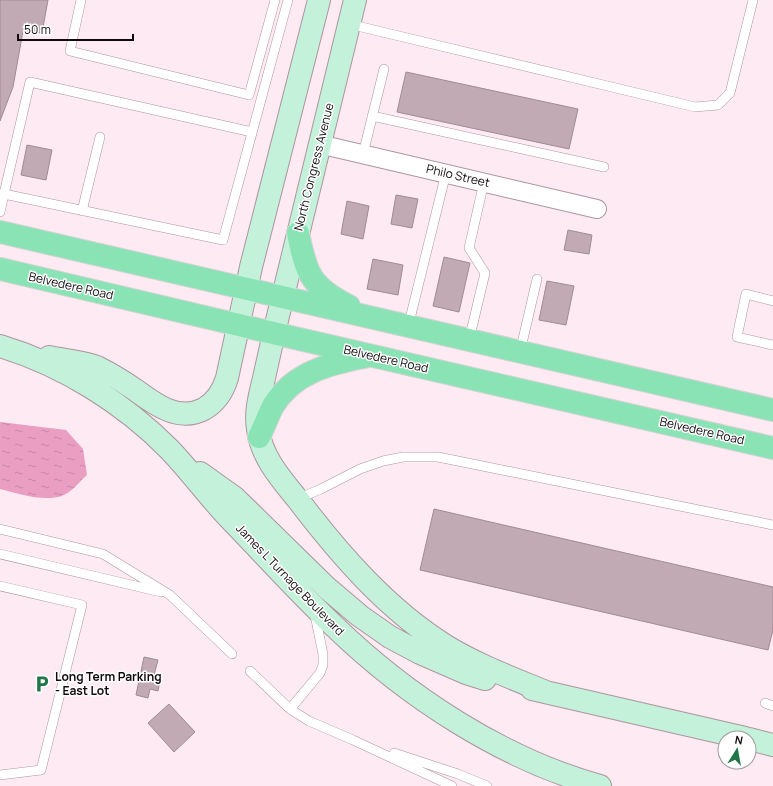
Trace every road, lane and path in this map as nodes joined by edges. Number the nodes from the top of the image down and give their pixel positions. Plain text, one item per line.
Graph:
1 (81, 0) edge
2 (275, 0) edge
3 (288, 0) edge
4 (318, 0) edge
5 (355, 0) edge
6 (753, 0) edge
7 (349, 24) junction
8 (384, 69) dead end
9 (372, 116) junction
10 (252, 132) junction
11 (100, 137) dead end
12 (319, 144) junction
13 (363, 154) junction
14 (604, 167) dead end
15 (446, 173) junction
16 (484, 182) junction
17 (2, 194) edge
18 (598, 208) dead end
19 (82, 211) junction
20 (0, 212) edge
21 (0, 232) edge
22 (298, 233) junction
23 (0, 269) edge
24 (537, 279) dead end
25 (246, 289) junction
26 (282, 298) junction
27 (773, 301) edge
28 (373, 319) junction
29 (239, 326) junction
30 (408, 327) junction
31 (273, 334) junction
32 (469, 340) junction
33 (773, 345) edge
34 (2, 346) edge
35 (520, 352) junction
36 (373, 356) junction
37 (773, 410) edge
38 (259, 437) junction
39 (773, 448) edge
40 (170, 451) junction
41 (297, 499) junction
42 (773, 525) edge
43 (0, 529) edge
44 (0, 554) edge
45 (0, 586) edge
46 (170, 595) junction
47 (314, 606) junction
48 (232, 654) dead end
49 (250, 670) dead end
50 (546, 692) junction
51 (290, 709) junction
52 (717, 732) edge
53 (353, 740) junction
54 (757, 741) edge
55 (773, 745) edge
56 (0, 775) edge
57 (452, 786) edge
58 (487, 786) edge
59 (600, 786) edge

1 - 2 lane
3 - 10 lane
4 - 25 street
5 - 7 street, North Congress Avenue
6 - 7 lane
7 - 12 street, North Congress Avenue
8 - 9 lane
9 - 13 lane
9 - 14 lane
10 - 17 lane
10 - 19 lane
11 - 19 lane
12 - 13 street, Philo Street
12 - 22 street, North Congress Avenue
13 - 15 street, Philo Street
15 - 16 street, Philo Street
15 - 30 lane
16 - 18 street, Philo Street
16 - 32 lane
17 - 19 lane
17 - 20 lane
21 - 25 main road
22 - 26 street, North Congress Avenue
22 - 28 main road
23 - 29 main road, Belvedere Road
24 - 35 lane
25 - 26 main road
25 - 29 street
26 - 28 main road
26 - 31 street, North Congress Avenue
27 - 33 lane
28 - 30 main road
29 - 31 main road, Belvedere Road
29 - 34 street
30 - 32 main road
31 - 36 main road, Belvedere Road
31 - 38 street, North Congress Avenue
32 - 35 main road
34 - 40 street, James L Turnage Boulevard
35 - 37 main road
36 - 38 main road
36 - 39 main road, Belvedere Road
38 - 41 street, North Congress Avenue
40 - 47 street, James L Turnage Boulevard
40 - 50 street
41 - 42 lane
41 - 50 street, North Congress Avenue
43 - 46 lane
44 - 46 lane
45 - 56 lane
46 - 48 lane
47 - 51 lane
47 - 59 street, James L Turnage Boulevard
49 - 51 lane
50 - 52 street
51 - 53 lane
53 - 57 lane
53 - 58 lane
54 - 55 street

